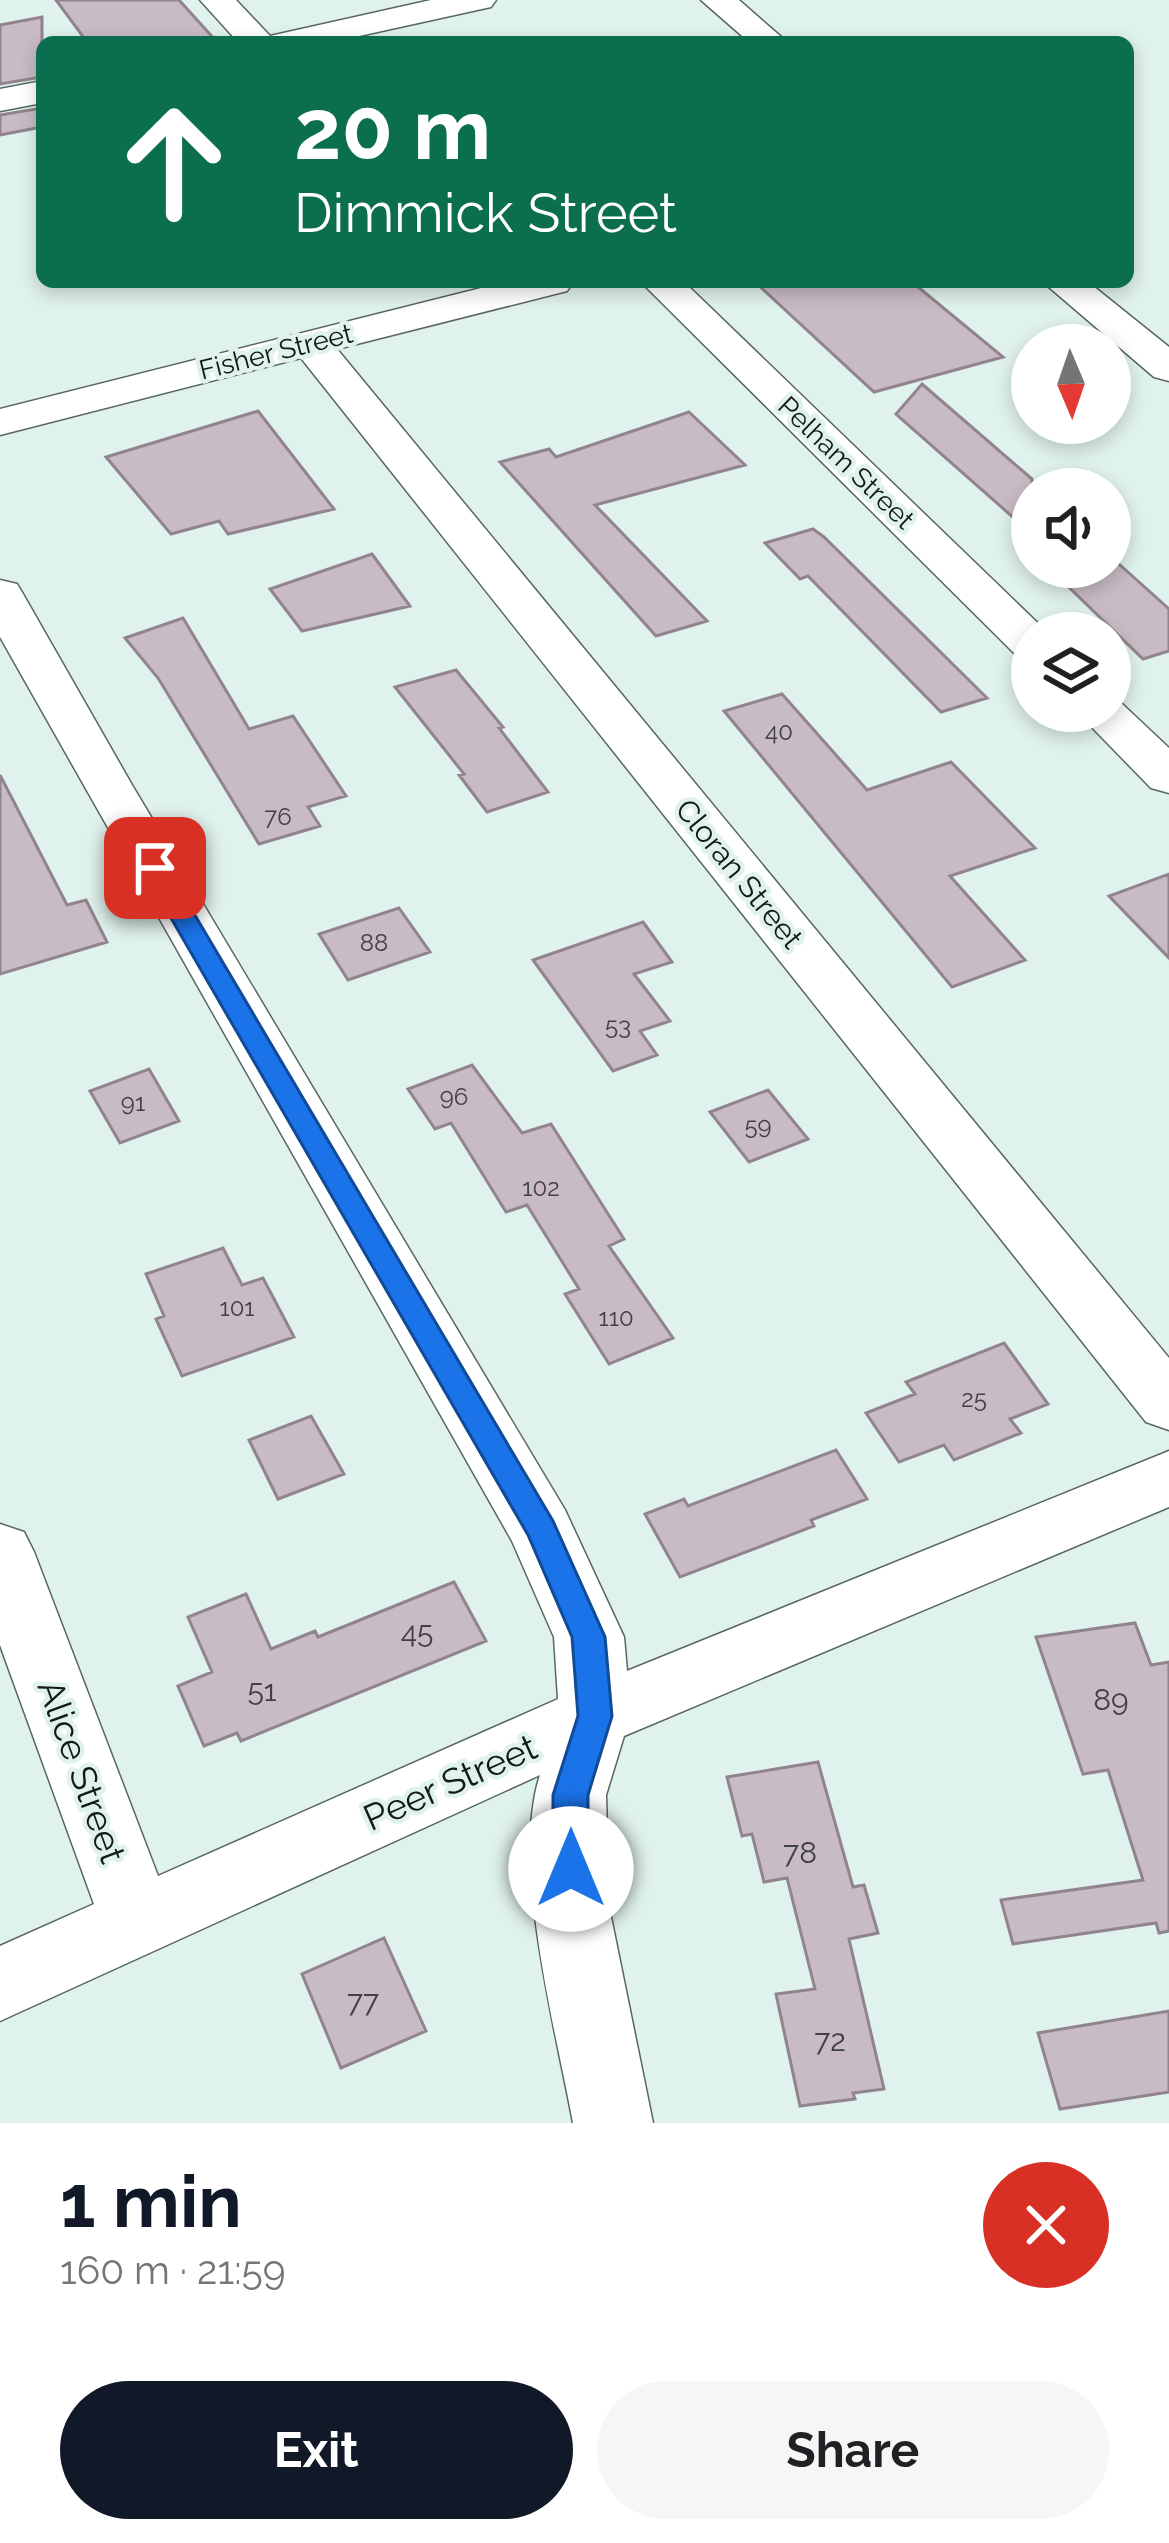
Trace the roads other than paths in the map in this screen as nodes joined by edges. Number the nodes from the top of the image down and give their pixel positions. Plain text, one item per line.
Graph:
1 (217, 0) edge
2 (479, 0) edge
3 (718, 0) edge
4 (410, 30) edge
5 (250, 36) edge
6 (347, 36) edge
7 (763, 36) edge
8 (36, 93) edge
9 (0, 100) edge
10 (529, 288) edge
11 (667, 288) edge
12 (1070, 288) edge
13 (310, 344) junction
14 (1169, 368) edge
15 (0, 422) edge
16 (0, 593) edge
17 (1011, 624) edge
18 (1123, 732) edge
19 (1169, 777) edge
20 (1169, 1404) edge
21 (1169, 1478) edge
22 (0, 1552) edge
23 (595, 1716) junction
24 (138, 1922) junction
25 (0, 1984) edge
26 (613, 2123) edge

1 - 5 street
2 - 4 street
3 - 7 street
4 - 6 street
8 - 9 street
10 - 13 street, Fisher Street
11 - 17 street, Pelham Street
12 - 14 street
13 - 15 street, Fisher Street
13 - 20 street, Cloran Street
16 - 23 street
18 - 19 street
21 - 23 street, Peer Street
22 - 24 street, Alice Street
23 - 24 street, Peer Street
23 - 26 street
24 - 25 street, Peer Street

